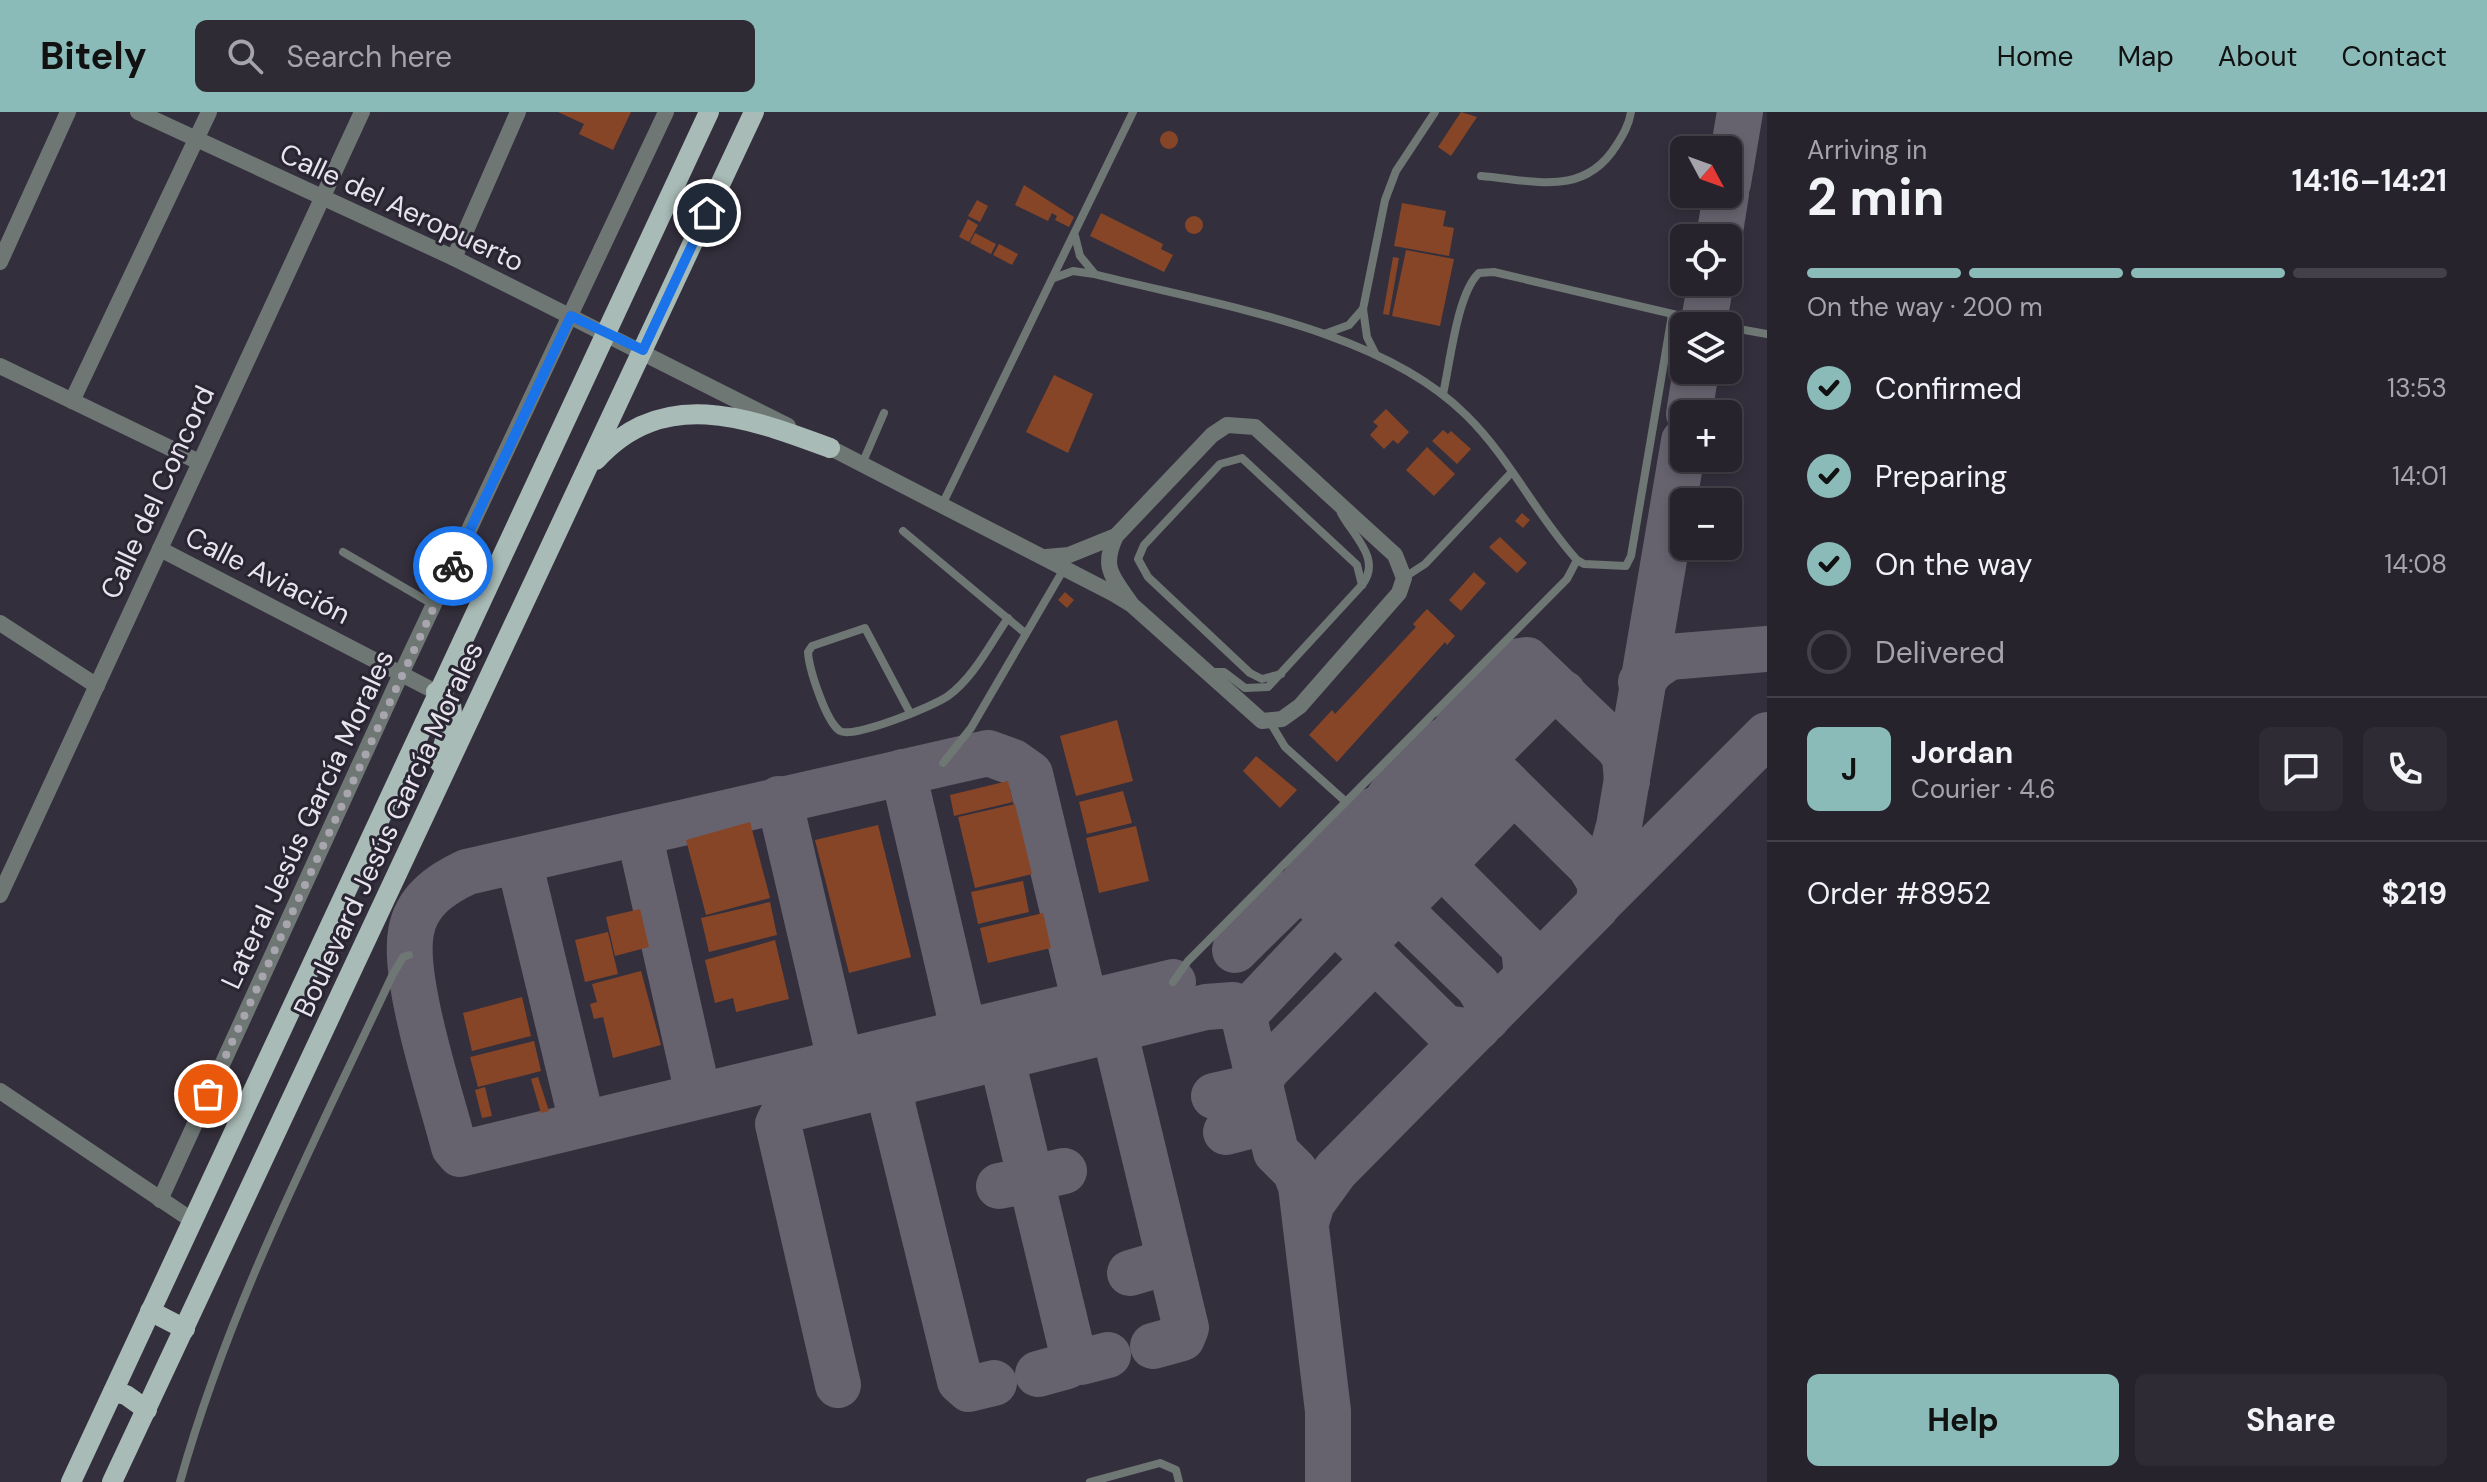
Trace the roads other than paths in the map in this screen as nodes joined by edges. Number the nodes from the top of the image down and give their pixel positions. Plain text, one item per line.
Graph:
1 (68, 112) edge
2 (138, 112) edge
3 (209, 112) edge
4 (362, 112) edge
5 (518, 112) edge
6 (666, 112) edge
7 (709, 112) edge
8 (754, 112) edge
9 (1133, 112) edge
10 (1435, 112) edge
11 (1631, 112) edge
12 (196, 141) junction
13 (1481, 176) dead end
14 (323, 198) junction
15 (1075, 236) junction
16 (454, 258) junction
17 (0, 262) edge
18 (1094, 274) junction
19 (1054, 278) junction
20 (1363, 309) junction
21 (1670, 315) edge
22 (571, 316) junction
23 (1670, 326) edge
24 (1742, 329) edge
25 (605, 332) junction
26 (1326, 334) junction
27 (1767, 334) edge
28 (643, 350) junction
29 (1376, 354) junction
30 (0, 366) edge
31 (1443, 394) junction
32 (72, 401) junction
33 (884, 413) dead end
34 (830, 448) junction
35 (199, 462) junction
36 (862, 464) junction
37 (1512, 472) junction
38 (575, 490) junction
39 (1331, 496) junction
40 (942, 505) junction
41 (903, 531) dead end
42 (1116, 536) junction
43 (160, 549) junction
44 (343, 552) dead end
45 (1577, 560) junction
46 (1067, 562) junction
47 (1404, 578) junction
48 (1362, 585) junction
49 (434, 605) junction
50 (1132, 605) junction
51 (1008, 618) junction
52 (0, 623) edge
53 (1025, 633) junction
54 (1205, 672) junction
55 (401, 674) junction
56 (1281, 674) junction
57 (97, 686) junction
58 (436, 692) junction
59 (910, 713) junction
60 (1270, 722) junction
61 (943, 763) dead end
62 (432, 797) junction
63 (1345, 801) junction
64 (0, 895) edge
65 (409, 955) dead end
66 (1173, 982) dead end
67 (0, 1091) edge
68 (160, 1200) junction
69 (193, 1221) junction
70 (150, 1311) junction
71 (185, 1329) junction
72 (113, 1392) junction
73 (147, 1410) junction
74 (71, 1482) edge
75 (112, 1482) edge
76 (180, 1482) edge
77 (1090, 1482) edge
78 (1179, 1482) edge

1 - 17 street
2 - 12 street, Calle del Aeropuerto
3 - 12 street
4 - 14 street, Calle del Concord
5 - 16 street
6 - 22 street, Lateral Jesús García Morales
7 - 25 main road, Boulevard Jesús García Morales
8 - 28 main road, Boulevard Jesús García Morales
9 - 15 lane
10 - 20 lane
11 - 13 lane
12 - 14 street, Calle del Aeropuerto
12 - 32 street
14 - 16 street, Calle del Aeropuerto
14 - 35 street, Calle del Concord
15 - 18 lane
15 - 19 lane
16 - 22 street, Calle del Aeropuerto
18 - 19 lane
18 - 26 lane
19 - 40 lane
20 - 26 lane
20 - 29 lane
21 - 31 lane
22 - 25 street, Calle del Aeropuerto
22 - 49 street, Lateral Jesús García Morales
23 - 45 lane
24 - 27 lane
25 - 28 street, Calle del Aeropuerto
25 - 58 main road, Boulevard Jesús García Morales
26 - 29 lane
28 - 34 street, Calle del Aeropuerto
28 - 38 main road, Boulevard Jesús García Morales
29 - 31 lane
30 - 32 street
31 - 37 lane
32 - 35 street
33 - 36 lane
34 - 36 street, Calle del Aeropuerto
34 - 38 main road
35 - 43 street, Calle del Concord
36 - 40 street, Calle del Aeropuerto
37 - 45 lane
37 - 47 lane
38 - 62 main road, Boulevard Jesús García Morales
39 - 42 street
39 - 47 street
39 - 48 lane
40 - 46 street, Calle del Aeropuerto
41 - 51 lane
42 - 46 street
42 - 50 street
43 - 55 street, Calle Aviación
43 - 57 street, Calle del Concord
44 - 49 lane
45 - 63 lane
46 - 50 street
46 - 53 lane
47 - 60 street
48 - 56 lane
48 - 56 lane
49 - 55 street, Lateral Jesús García Morales
50 - 54 street
51 - 53 lane
51 - 59 lane
52 - 57 street
53 - 61 lane
54 - 56 lane
54 - 60 street
55 - 58 street, Calle Aviación
55 - 68 street, Lateral Jesús García Morales
57 - 64 street, Calle del Concord
58 - 62 main road
58 - 69 main road, Boulevard Jesús García Morales
59 - 59 lane
60 - 63 lane
62 - 71 main road, Boulevard Jesús García Morales
63 - 66 lane
65 - 76 lane
67 - 68 street
68 - 69 street
69 - 70 main road, Boulevard Jesús García Morales
70 - 71 main road
70 - 72 main road, Boulevard Jesús García Morales
71 - 73 main road, Boulevard Jesús García Morales
72 - 73 main road
72 - 74 main road, Boulevard Jesús García Morales
73 - 75 main road, Boulevard Jesús García Morales
77 - 78 lane

